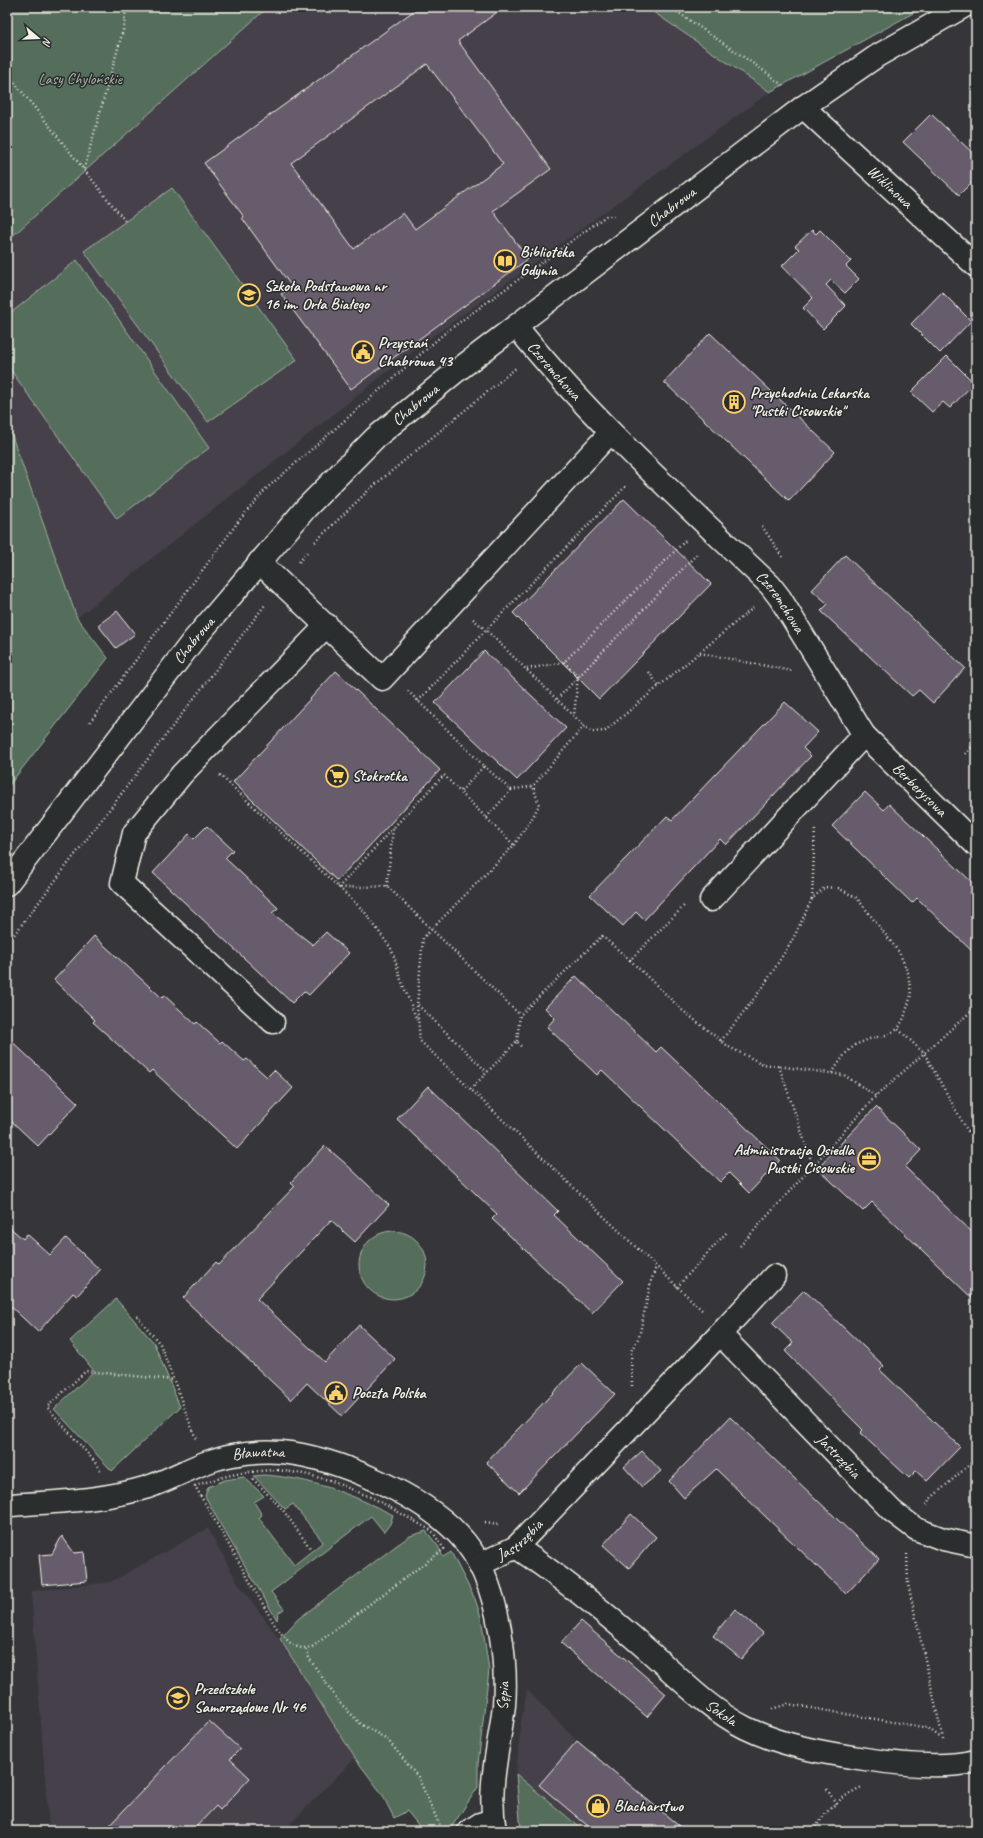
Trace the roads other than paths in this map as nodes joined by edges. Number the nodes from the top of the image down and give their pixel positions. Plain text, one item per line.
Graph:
1 (964, 7) edge
2 (803, 107) junction
3 (976, 266) edge
4 (516, 326) junction
5 (610, 433) junction
6 (259, 562) junction
7 (327, 625) junction
8 (864, 735) junction
9 (976, 845) edge
10 (7, 884) edge
11 (711, 900) road end
12 (274, 1022) dead end
13 (774, 1276) dead end
14 (720, 1334) junction
15 (7, 1505) edge
16 (976, 1546) edge
17 (516, 1547) junction
18 (479, 1564) junction
19 (976, 1761) edge
20 (494, 1825) edge
21 (469, 1831) edge

1 - 2 street, Chabrowa
2 - 3 street, Wiklinowa
2 - 4 street, Chabrowa
4 - 5 street, Czeremchowa
4 - 6 street, Chabrowa
5 - 7 street
5 - 8 street, Czeremchowa
6 - 7 street
6 - 10 street, Chabrowa
7 - 12 street
8 - 9 street, Berberysowa
8 - 11 street
13 - 14 street, Jastrzębia
14 - 16 street, Jastrzębia
14 - 17 street, Jastrzębia
15 - 18 street, Bławatna
17 - 18 street, Jastrzębia
17 - 19 street, Sokola
18 - 20 street, Sępia
20 - 21 street

